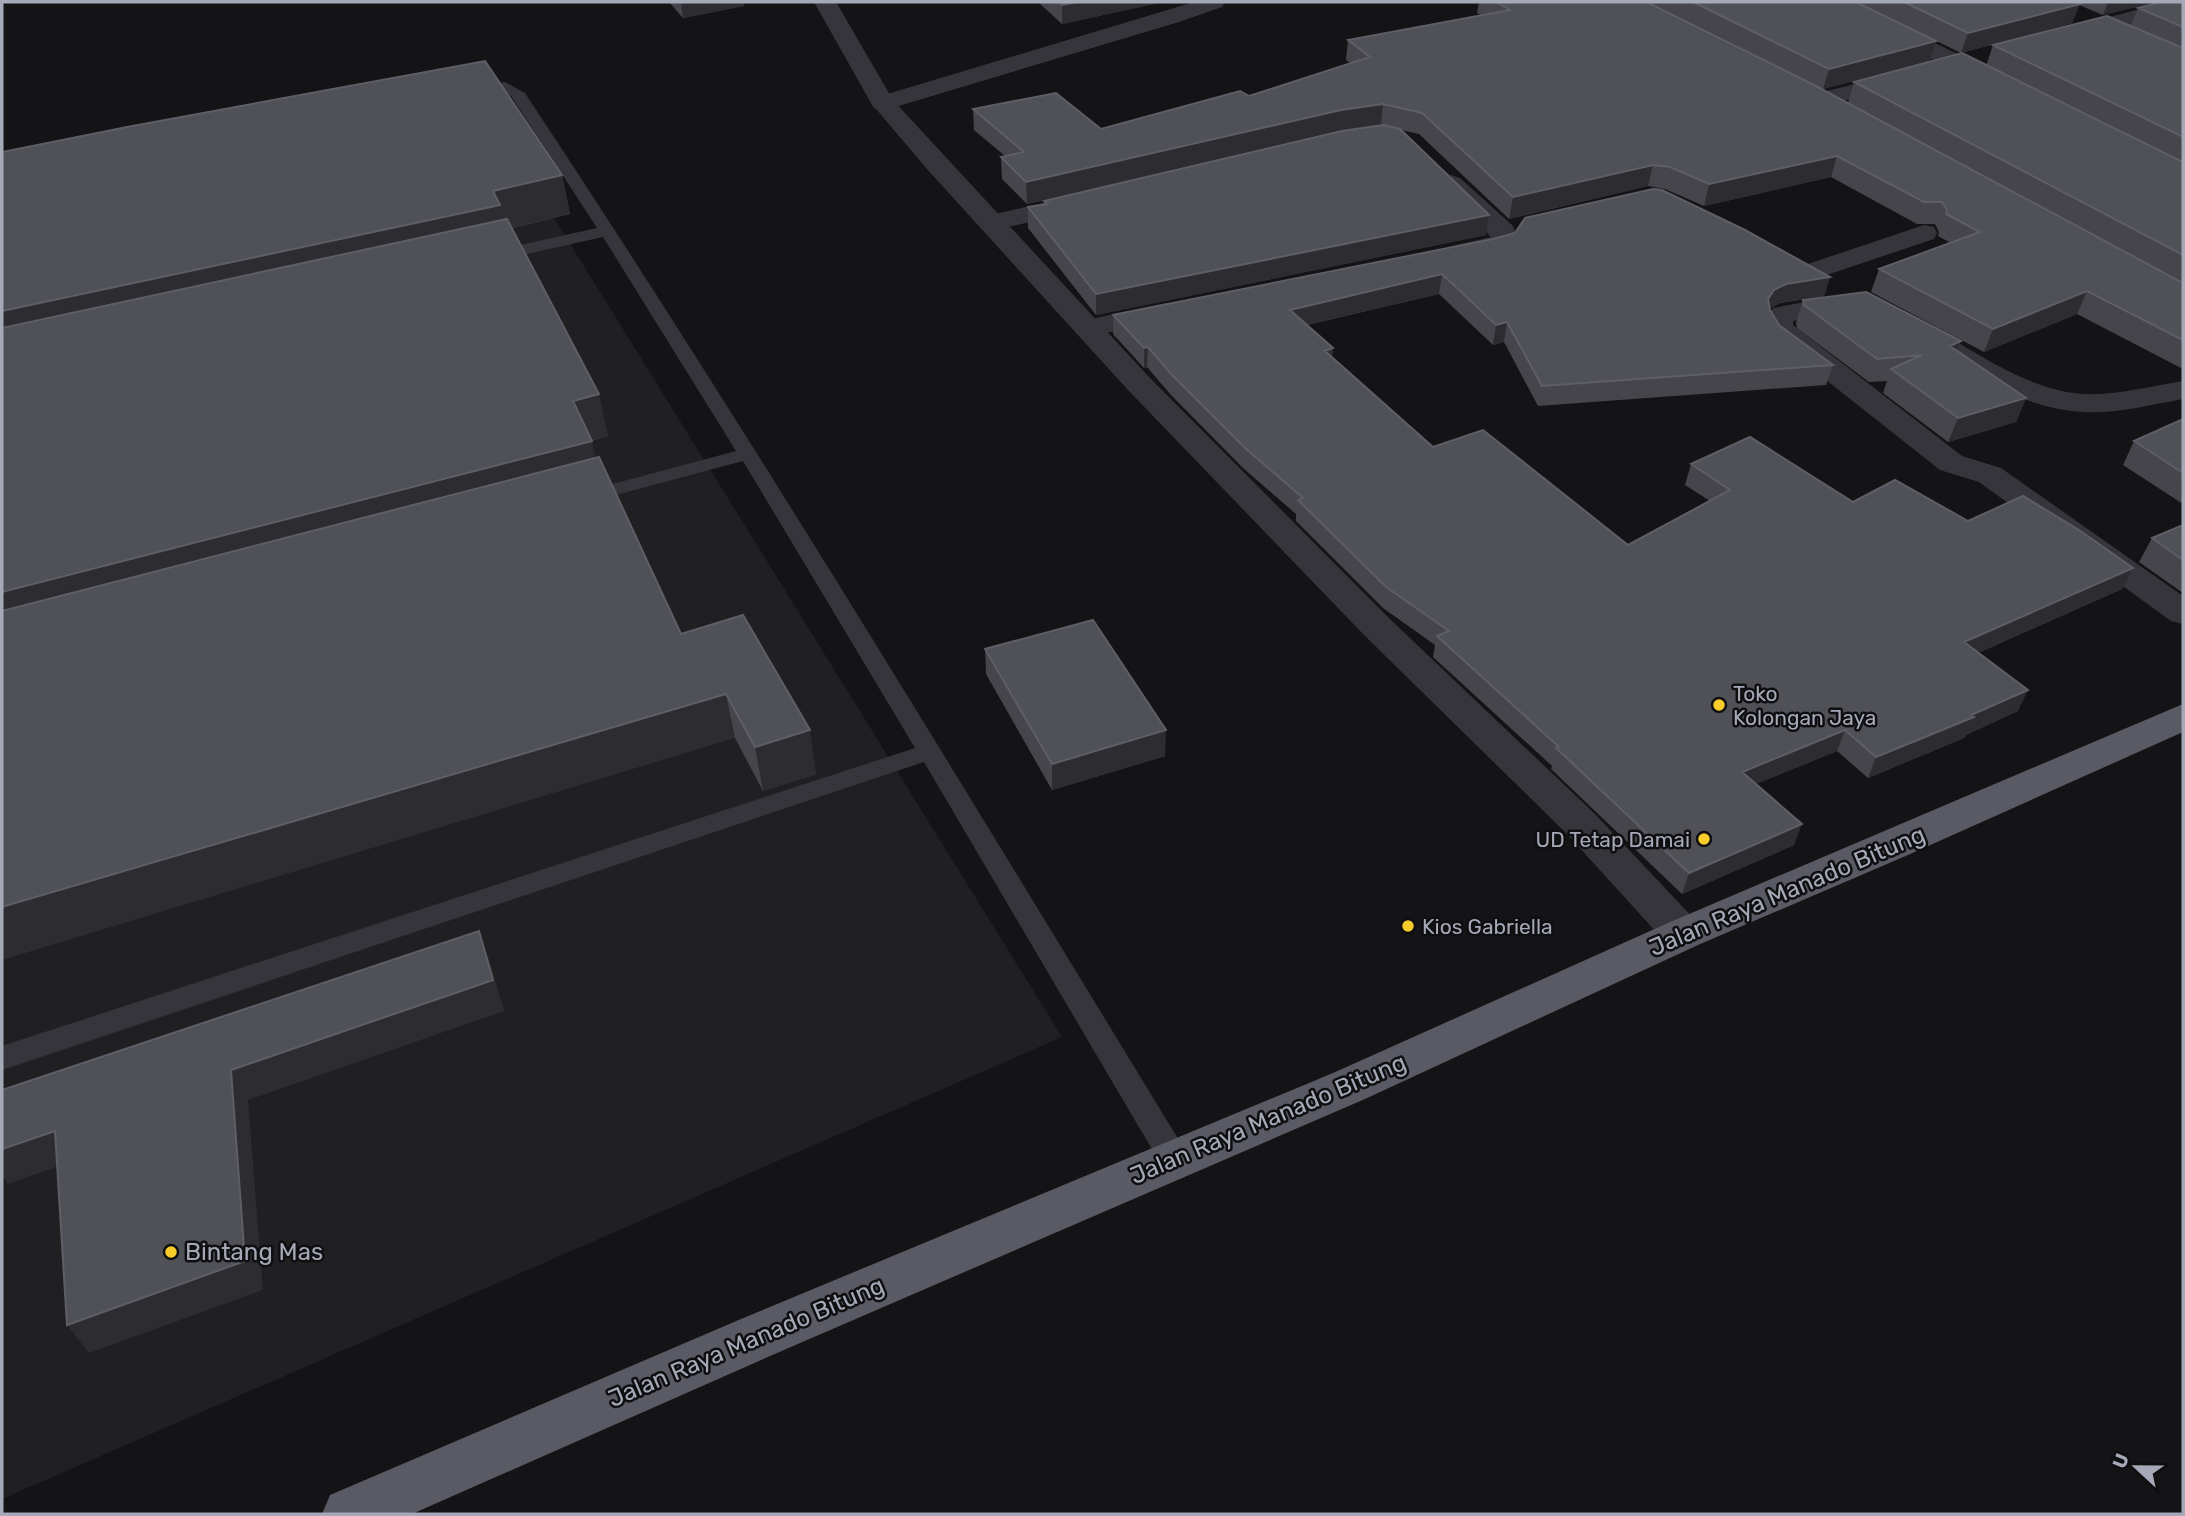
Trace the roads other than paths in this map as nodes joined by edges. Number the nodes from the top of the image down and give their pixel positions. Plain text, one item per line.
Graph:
1 (825, 2) edge
2 (1214, 2) edge
3 (1835, 2) edge
4 (2183, 4) edge
5 (2070, 12) dead end
6 (2103, 26) junction
7 (2053, 40) edge
8 (2137, 42) edge
9 (1987, 57) edge
10 (1960, 64) junction
11 (1796, 88) edge
12 (2010, 89) edge
13 (457, 95) edge
14 (1820, 100) junction
15 (883, 103) junction
16 (1856, 120) edge
17 (1436, 168) edge
18 (1098, 198) edge
19 (991, 223) junction
20 (608, 231) junction
21 (1924, 233) edge
22 (1435, 258) edge
23 (473, 260) edge
24 (1195, 307) edge
25 (1882, 312) junction
26 (1087, 328) junction
27 (2183, 390) edge
28 (747, 454) junction
29 (561, 503) edge
30 (2183, 613) edge
31 (2183, 717) edge
32 (929, 752) junction
33 (1683, 934) junction
34 (2, 1058) edge
35 (1174, 1160) junction
36 (349, 1514) edge

1 - 15 street
2 - 15 street
3 - 10 street
4 - 6 street
5 - 6 street
6 - 7 street
6 - 8 street
9 - 10 street
10 - 12 street
10 - 14 street
11 - 14 street
13 - 20 lane
14 - 16 street
15 - 19 street
17 - 22 street
18 - 19 street
19 - 26 street
20 - 23 lane
20 - 28 lane
21 - 25 street
24 - 26 street
25 - 27 street
25 - 30 street
26 - 33 street
28 - 29 lane
28 - 32 lane
31 - 33 highway, Jalan Raya Manado Bitung
32 - 34 lane
32 - 35 lane
33 - 35 highway, Jalan Raya Manado Bitung
35 - 36 highway, Jalan Raya Manado Bitung

